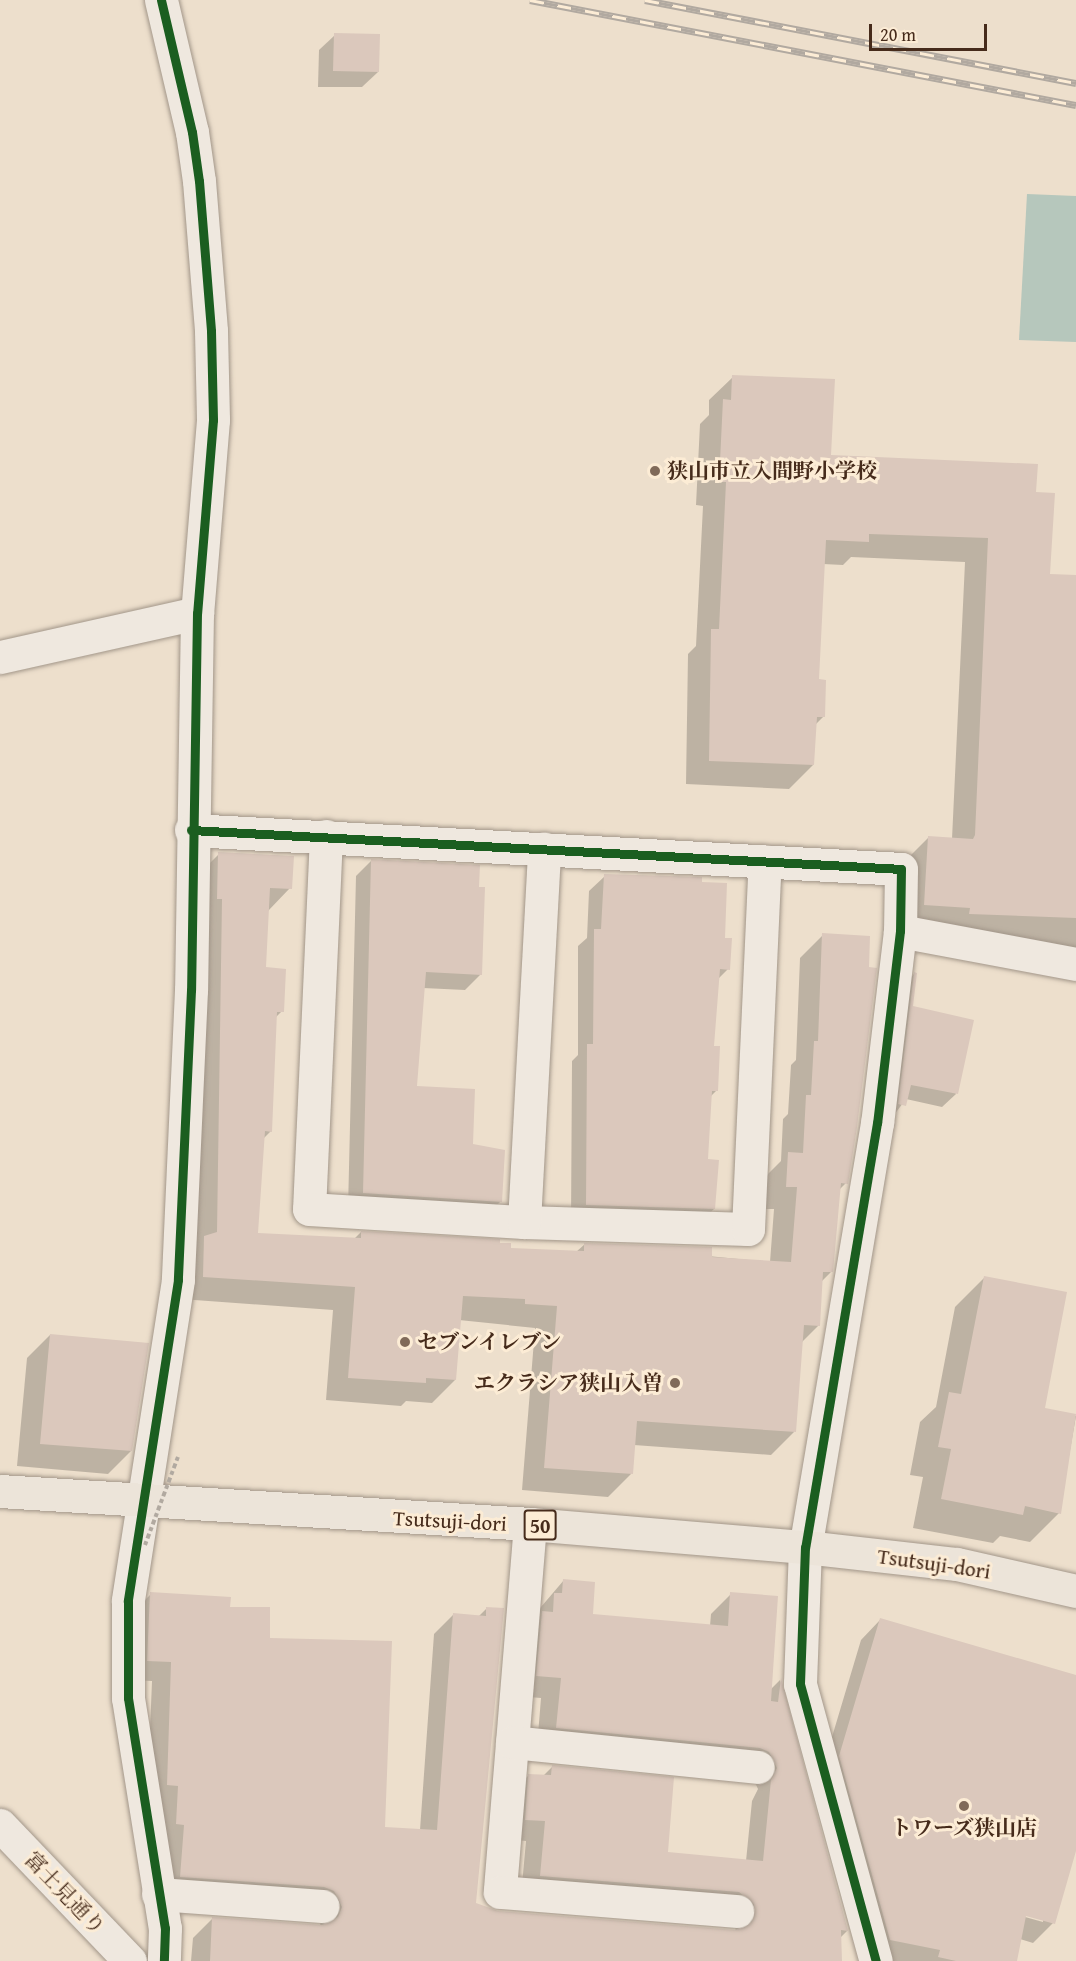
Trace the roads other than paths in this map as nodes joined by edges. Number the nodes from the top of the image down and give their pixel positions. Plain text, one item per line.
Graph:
1 (161, 0) edge
2 (196, 613) junction
3 (0, 657) edge
4 (191, 830) junction
5 (326, 836) junction
6 (544, 849) junction
7 (765, 861) junction
8 (900, 931) junction
9 (1076, 964) edge
10 (524, 1222) junction
11 (0, 1491) edge
12 (141, 1502) junction
13 (530, 1524) junction
14 (805, 1547) junction
15 (1076, 1591) edge
16 (512, 1742) junction
17 (759, 1767) dead end
18 (0, 1825) edge
19 (158, 1894) junction
20 (323, 1906) dead end
21 (737, 1911) dead end
22 (880, 1960) edge
23 (130, 1961) edge
24 (164, 1961) edge

1 - 2 street
2 - 3 street
2 - 4 street
4 - 5 street
4 - 12 street
5 - 6 street
5 - 10 street
6 - 7 street
6 - 10 street
7 - 8 street
7 - 10 street
8 - 9 street
8 - 14 street
11 - 12 main road, Tsutsuji-dori / 50
12 - 13 main road, Tsutsuji-dori / 50
12 - 19 street
13 - 14 main road, Tsutsuji-dori / 50
13 - 16 street
14 - 15 main road, Tsutsuji-dori / 50
14 - 22 street
16 - 17 street
16 - 21 street
18 - 23 street, 富士見通り
19 - 20 street
19 - 24 street

